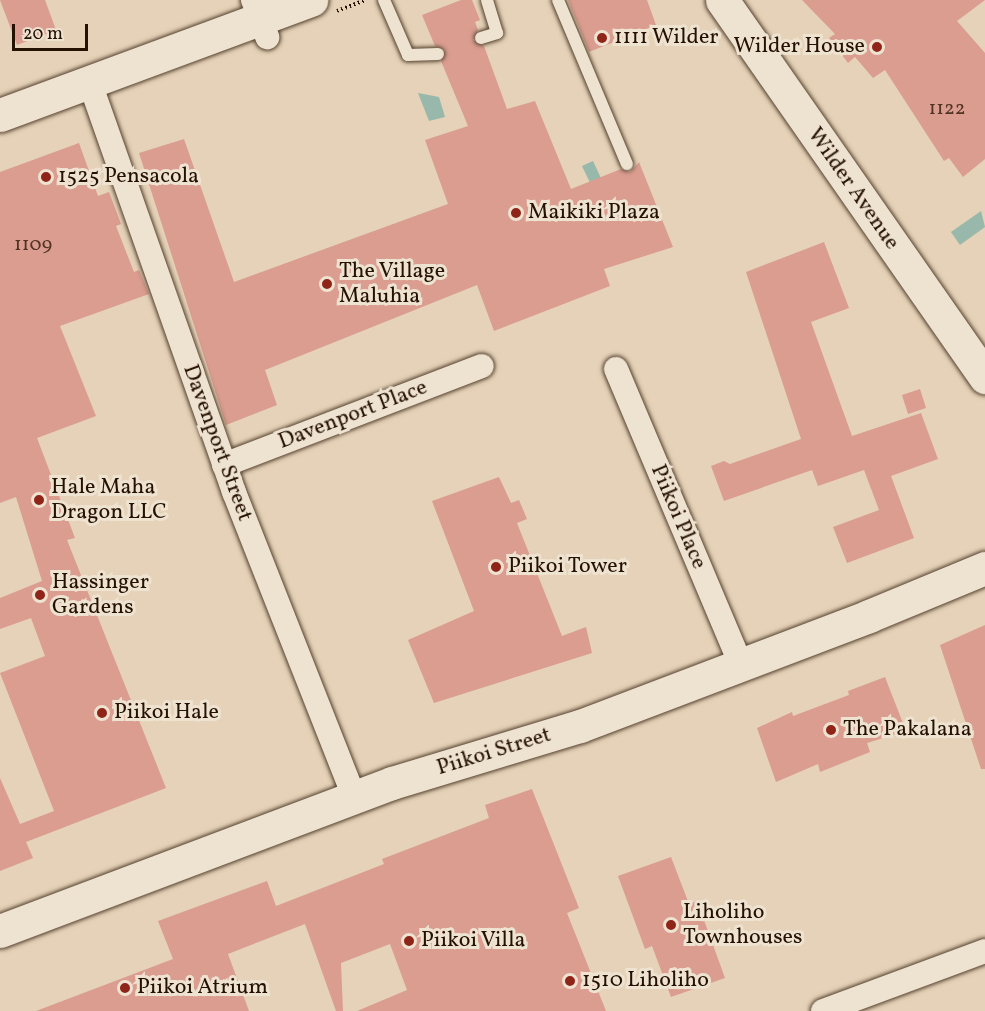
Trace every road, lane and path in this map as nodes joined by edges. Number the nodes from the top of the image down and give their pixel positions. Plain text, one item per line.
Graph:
1 (311, 0) edge
2 (384, 0) edge
3 (487, 0) edge
4 (558, 0) edge
5 (722, 0) edge
6 (260, 18) edge
7 (481, 38) dead end
8 (438, 54) dead end
9 (90, 83) junction
10 (0, 115) edge
11 (627, 164) dead end
12 (482, 366) dead end
13 (615, 369) dead end
14 (985, 377) edge
15 (224, 465) junction
16 (985, 568) edge
17 (741, 666) junction
18 (355, 799) junction
19 (0, 931) edge
20 (985, 951) edge
21 (823, 1011) edge

1 - 6 main road
2 - 8 lane
3 - 7 lane
4 - 11 lane
5 - 14 main road, Wilder Avenue
6 - 9 main road
9 - 10 main road
9 - 15 street, Davenport Street
12 - 15 street, Davenport Place
13 - 17 street, Piikoi Place
15 - 18 street, Davenport Street
16 - 17 main road, Piikoi Street
17 - 18 main road, Piikoi Street
18 - 19 main road, Piikoi Street
20 - 21 street

